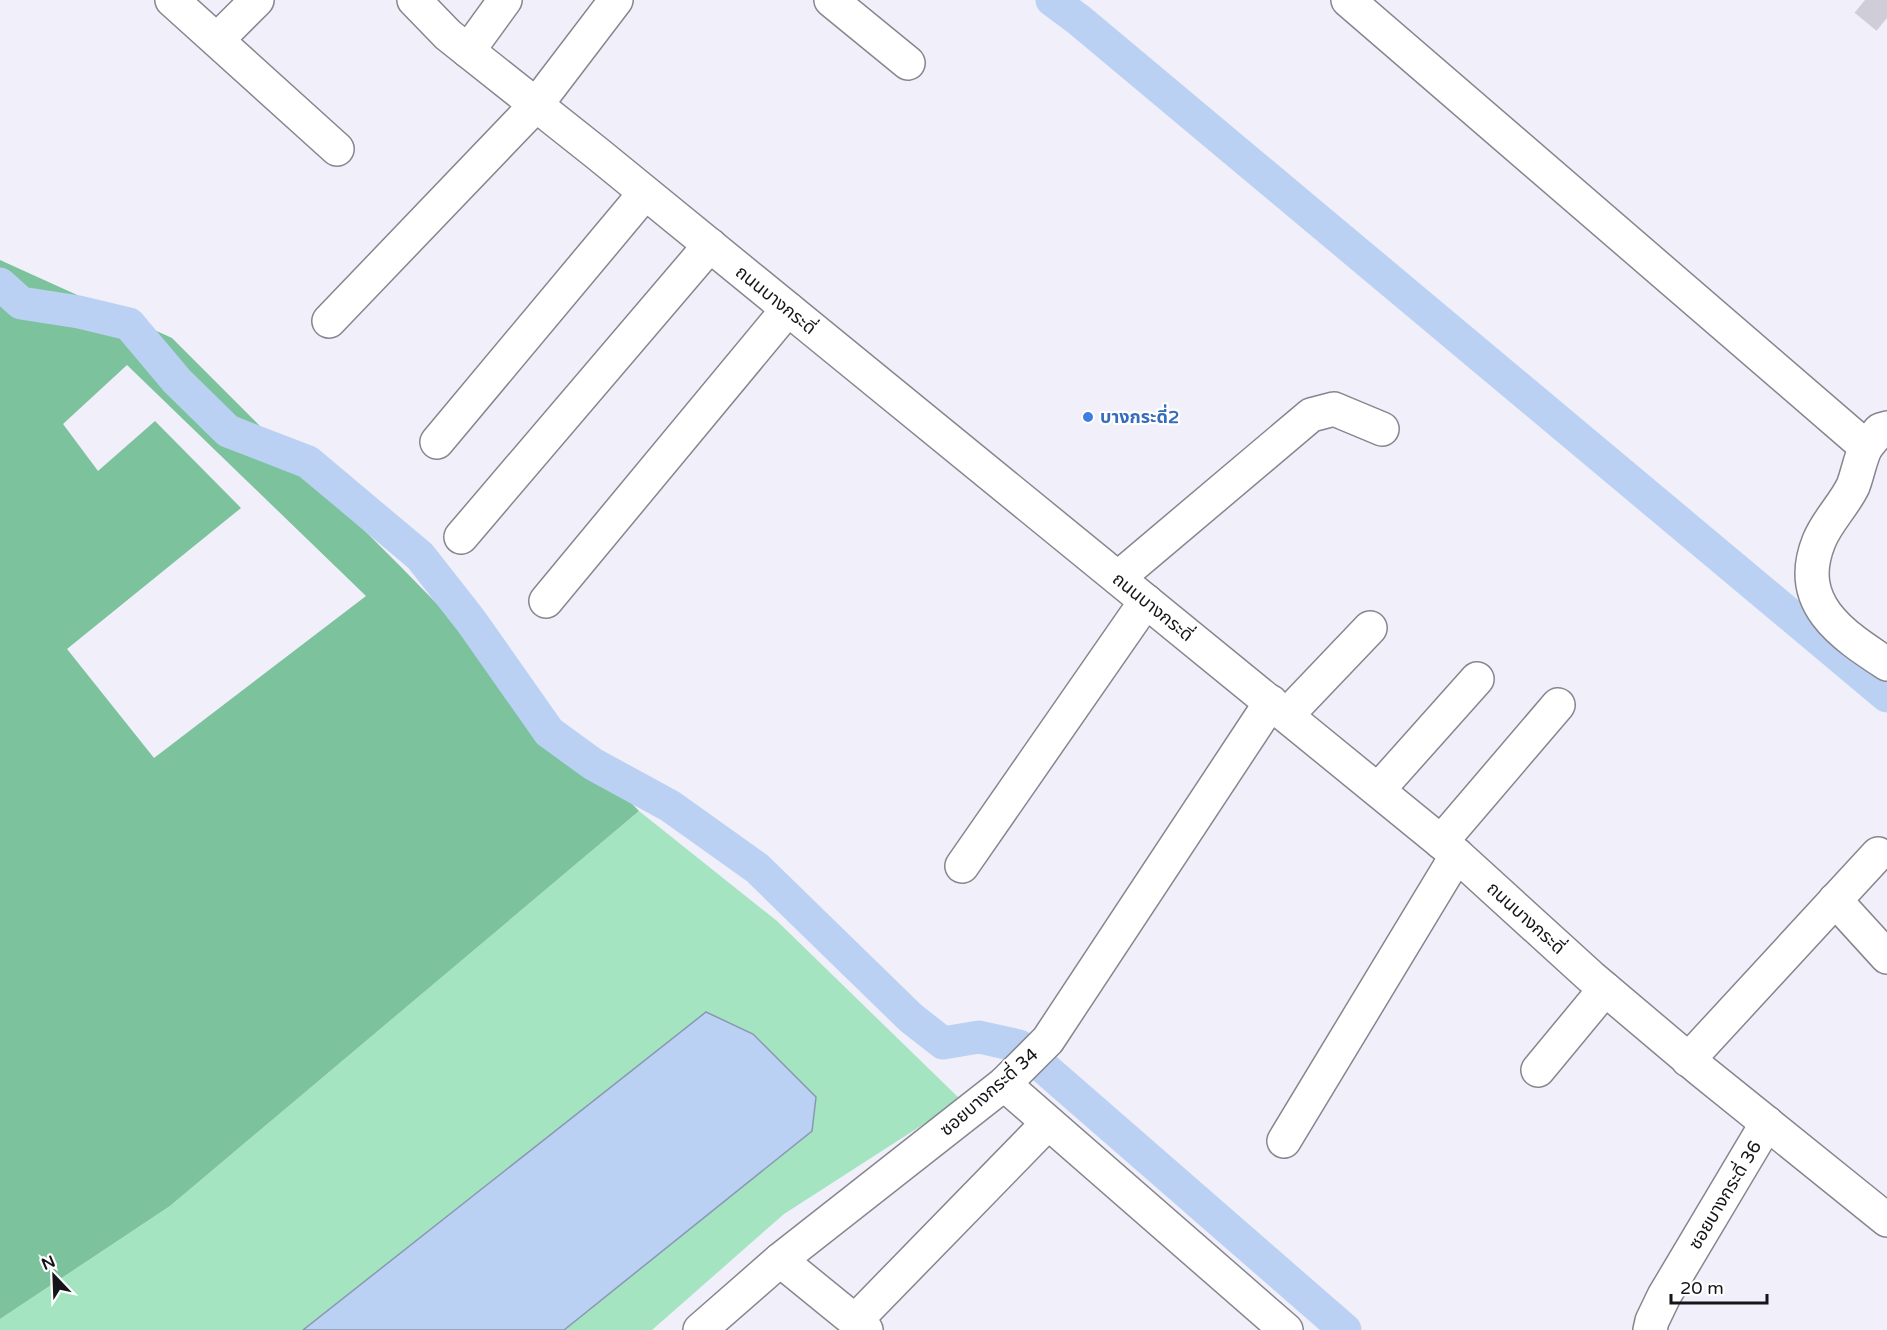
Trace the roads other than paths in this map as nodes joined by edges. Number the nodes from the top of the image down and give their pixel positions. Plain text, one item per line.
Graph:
1 (172, 0) edge
2 (257, 0) edge
3 (414, 0) edge
4 (505, 0) edge
5 (616, 0) edge
6 (831, 0) edge
7 (1348, 0) edge
8 (217, 40) junction
9 (468, 51) junction
10 (908, 63) dead end
11 (536, 105) junction
12 (337, 149) dead end
13 (645, 193) junction
14 (710, 246) junction
15 (788, 309) junction
16 (329, 321) dead end
17 (1382, 429) dead end
18 (1876, 437) edge
19 (438, 442) dead end
20 (461, 537) dead end
21 (1118, 578) junction
22 (546, 601) dead end
23 (1146, 601) junction
24 (1370, 628) dead end
25 (1887, 664) edge
26 (1477, 679) dead end
27 (1558, 705) dead end
28 (1279, 709) junction
29 (1378, 790) junction
30 (1449, 849) junction
31 (1878, 854) dead end
32 (962, 866) dead end
33 (1835, 900) junction
34 (1887, 957) edge
35 (1605, 989) junction
36 (1688, 1060) junction
37 (1538, 1070) dead end
38 (1014, 1074) junction
39 (1048, 1123) junction
40 (1767, 1123) junction
41 (1284, 1141) dead end
42 (1887, 1220) edge
43 (780, 1260) junction
44 (860, 1325) edge
45 (699, 1330) edge
46 (1286, 1330) edge
47 (1650, 1330) edge

1 - 8 street
2 - 8 street
3 - 9 street, ถนนบางกระดี่
4 - 9 street
5 - 11 street
6 - 10 street
7 - 18 street
8 - 12 street
9 - 11 street, ถนนบางกระดี่
11 - 13 street, ถนนบางกระดี่
11 - 16 street
13 - 14 street, ถนนบางกระดี่
13 - 19 street
14 - 15 street, ถนนบางกระดี่
14 - 20 street
15 - 21 street, ถนนบางกระดี่
15 - 22 street
17 - 21 street
18 - 25 street
21 - 23 street, ถนนบางกระดี่
23 - 28 street, ถนนบางกระดี่
23 - 32 street
24 - 28 street, ซอยบางกระดี่ 34
26 - 29 street
27 - 30 street
28 - 29 street, ถนนบางกระดี่
28 - 38 street, ซอยบางกระดี่ 34
29 - 30 street, ถนนบางกระดี่
30 - 35 street, ถนนบางกระดี่
30 - 41 street
31 - 33 street
33 - 34 street
33 - 36 street
35 - 36 street, ถนนบางกระดี่
35 - 37 street
36 - 40 street, ถนนบางกระดี่
38 - 39 street
38 - 43 street, ซอยบางกระดี่ 34
39 - 44 street
39 - 46 street
40 - 42 street, ถนนบางกระดี่
40 - 47 street, ซอยบางกระดี่ 36
43 - 44 street
43 - 45 street, ซอยบางกระดี่ 34

